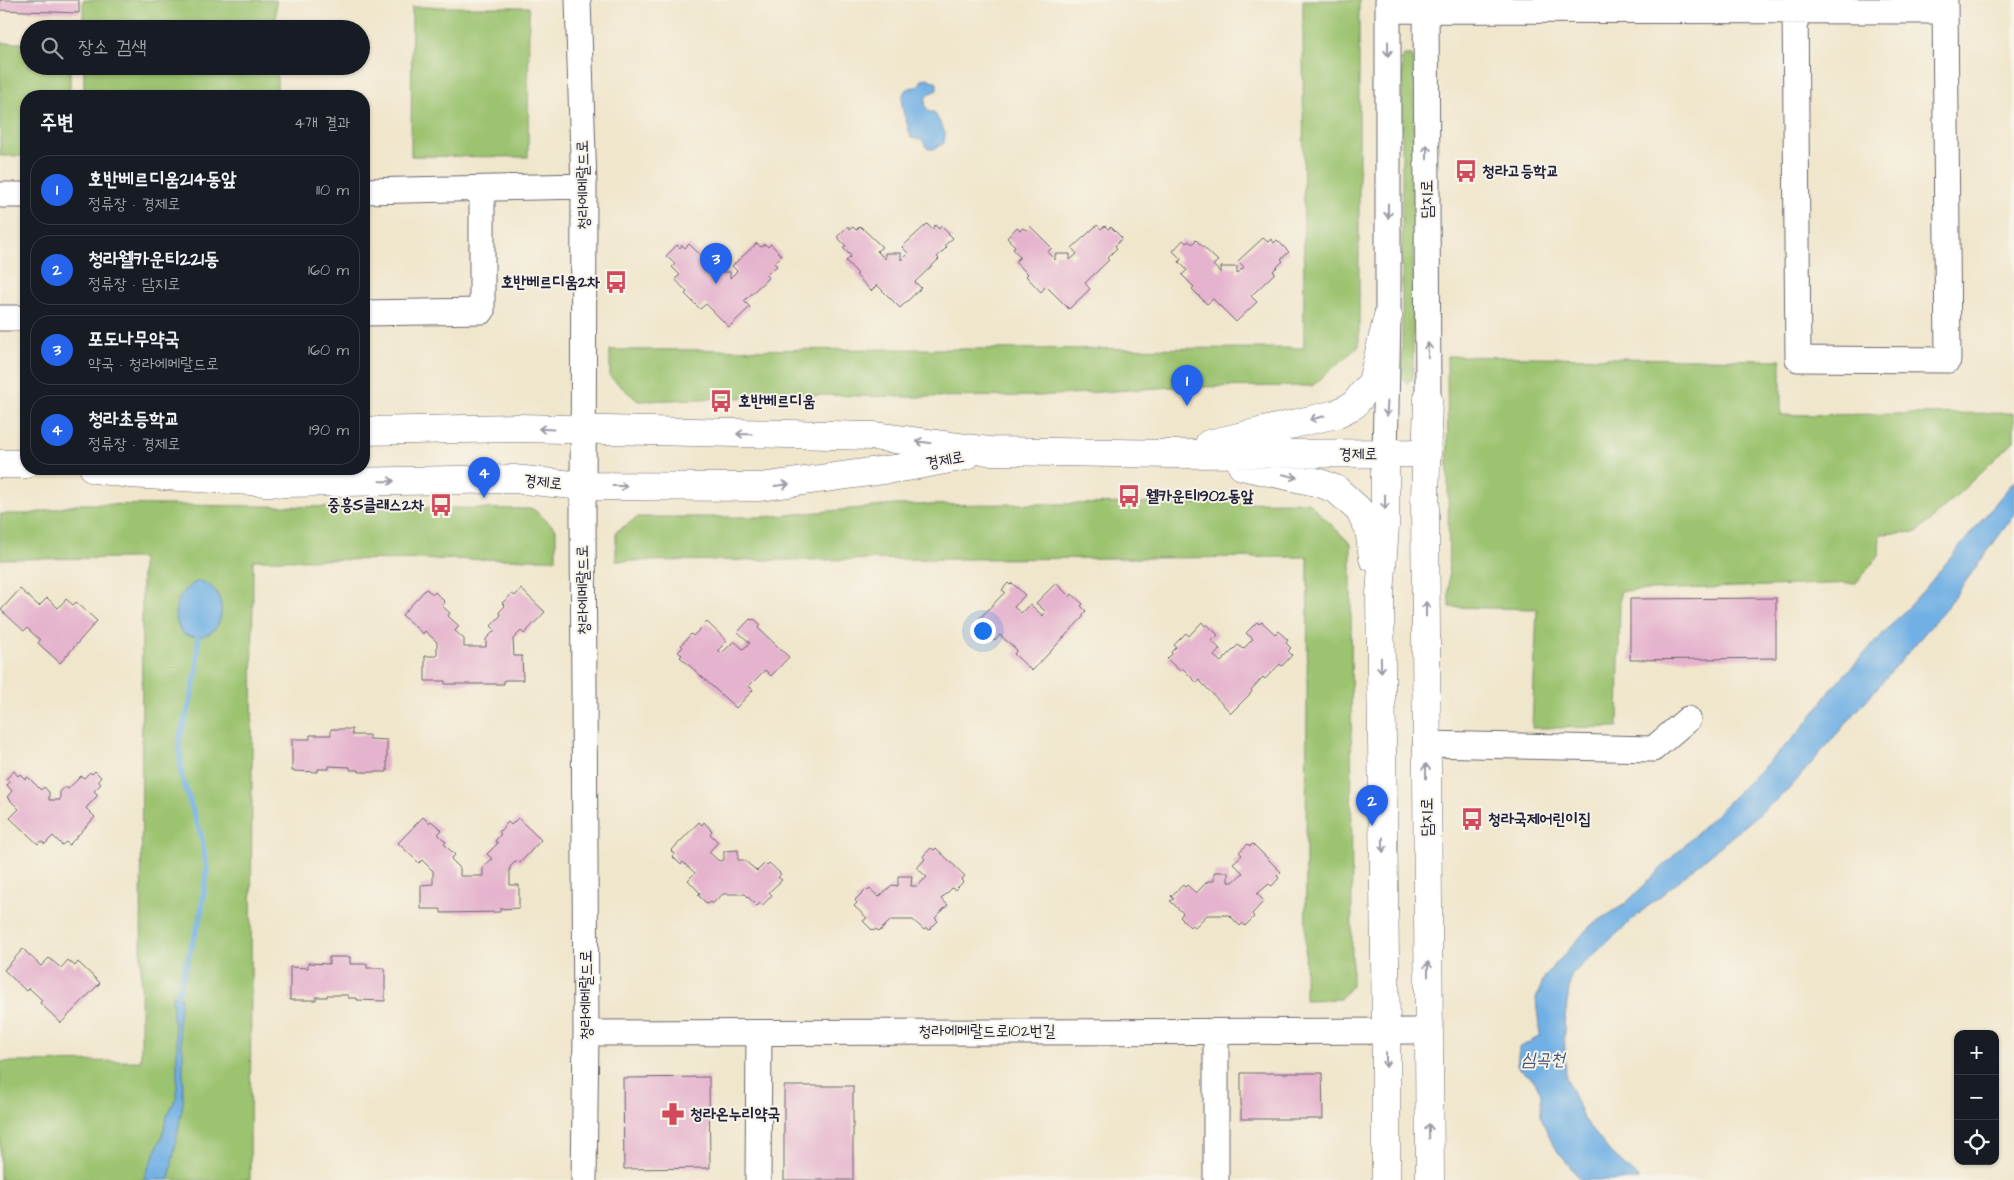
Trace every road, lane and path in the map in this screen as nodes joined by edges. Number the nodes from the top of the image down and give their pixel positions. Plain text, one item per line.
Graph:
1 (578, 0) edge
2 (1388, 5) edge
3 (1426, 5) edge
4 (1566, 6) edge
5 (1795, 6) edge
6 (1945, 6) edge
7 (584, 186) junction
8 (482, 189) junction
9 (370, 191) edge
10 (0, 195) edge
11 (20, 195) edge
12 (370, 313) edge
13 (1388, 316) junction
14 (0, 318) edge
15 (20, 318) edge
16 (1428, 399) joint
17 (370, 431) edge
18 (582, 431) junction
19 (989, 451) junction
20 (1427, 453) junction
21 (1174, 454) junction
22 (1385, 454) junction
23 (0, 464) edge
24 (20, 464) edge
25 (146, 475) edge
26 (583, 486) junction
27 (1380, 594) junction
28 (1688, 719) dead end
29 (1426, 744) junction
30 (1428, 1031) junction
31 (1216, 1032) junction
32 (1386, 1032) junction
33 (586, 1033) junction
34 (759, 1033) junction
35 (584, 1180) edge
36 (758, 1180) edge
37 (1216, 1180) edge
38 (1386, 1180) edge
39 (1430, 1180) edge

1 - 7 street, 청라에메랄드로
2 - 3 street
2 -> 13 street
3 - 4 street
16 -> 3 street, 담지로
4 - 5 street
5 - 6 street
5 - 6 street
7 - 8 street
7 - 18 street, 청라에메랄드로
8 - 9 street
8 - 12 street
10 - 11 street
13 -> 21 main road
13 -> 22 street
14 - 15 street
16 - 20 main road, 담지로
18 -> 17 main road, 경제로
19 -> 18 main road, 경제로
18 - 26 street, 청라에메랄드로
19 - 21 main road, 경제로
26 -> 19 main road, 경제로
20 - 22 main road, 경제로
29 -> 20 main road, 담지로
21 - 22 main road, 경제로
21 -> 27 main road
22 -> 27 main road
23 - 24 main road
25 -> 26 main road, 경제로
26 - 33 street, 청라에메랄드로
27 -> 32 main road
28 - 29 street
30 -> 29 main road, 담지로
30 - 32 street, 청라에메랄드로102번길
39 -> 30 main road, 담지로
31 - 32 street, 청라에메랄드로102번길
31 - 34 street, 청라에메랄드로102번길
31 - 37 street
32 -> 38 main road
33 - 34 street, 청라에메랄드로102번길
33 - 35 street, 청라에메랄드로
34 - 36 street

